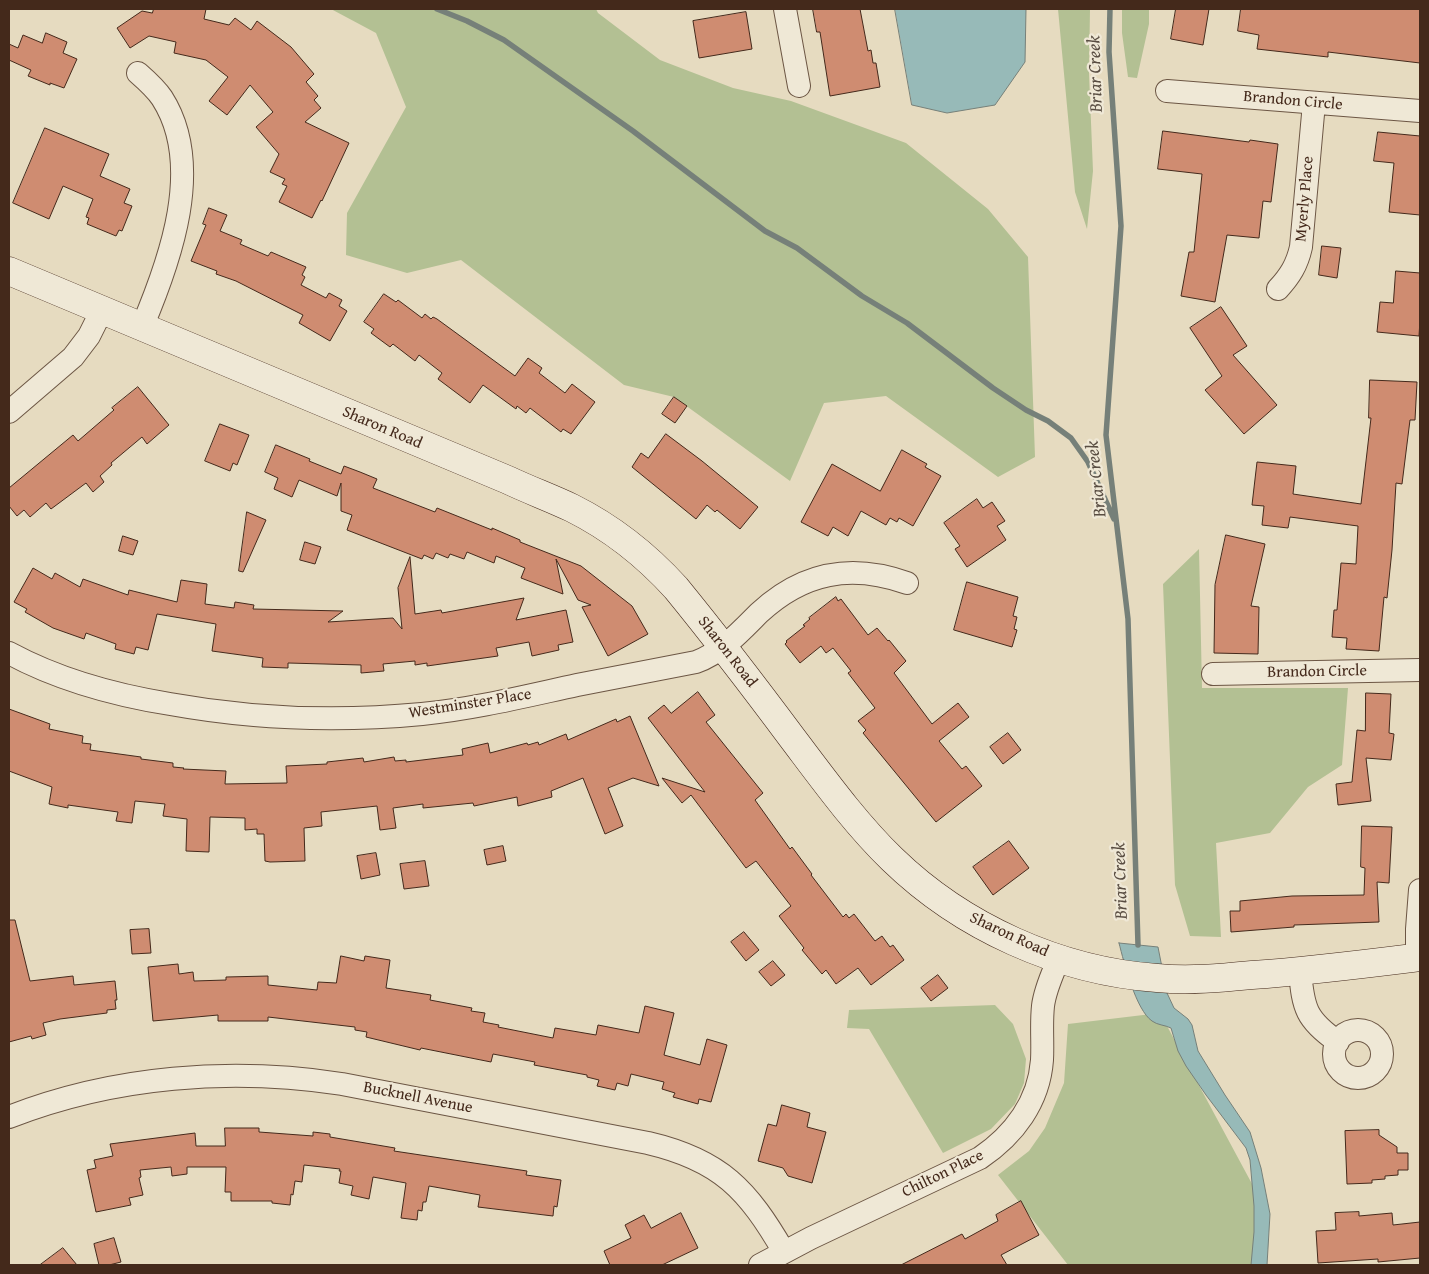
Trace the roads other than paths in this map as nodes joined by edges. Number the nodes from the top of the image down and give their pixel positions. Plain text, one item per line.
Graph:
1 (785, 9) edge
2 (138, 72) dead end
3 (799, 86) dead end
4 (1167, 91) dead end
5 (1314, 103) junction
6 (1420, 111) edge
7 (9, 271) edge
8 (1278, 289) dead end
9 (102, 310) junction
10 (142, 327) junction
11 (9, 412) edge
12 (907, 583) dead end
13 (722, 647) junction
14 (9, 653) edge
15 (1420, 670) edge
16 (1213, 674) dead end
17 (1420, 890) edge
18 (1059, 958) junction
19 (1419, 958) edge
20 (1300, 971) junction
21 (1338, 1042) dead end
22 (9, 1117) edge
23 (784, 1252) junction
24 (760, 1265) edge

1 - 3 street
2 - 10 street
4 - 5 street, Brandon Circle
5 - 6 street, Brandon Circle
5 - 8 street, Myerly Place
7 - 9 street, Sharon Road
9 - 10 street, Sharon Road
9 - 11 street
10 - 13 street, Sharon Road
12 - 13 street, Westminster Place
13 - 14 street, Westminster Place
13 - 18 street, Sharon Road
15 - 16 street, Brandon Circle
17 - 19 street
18 - 20 street, Sharon Road
18 - 23 street, Chilton Place
19 - 20 street, Sharon Road
20 - 21 street
22 - 23 street, Bucknell Avenue
23 - 24 street, Chilton Place

